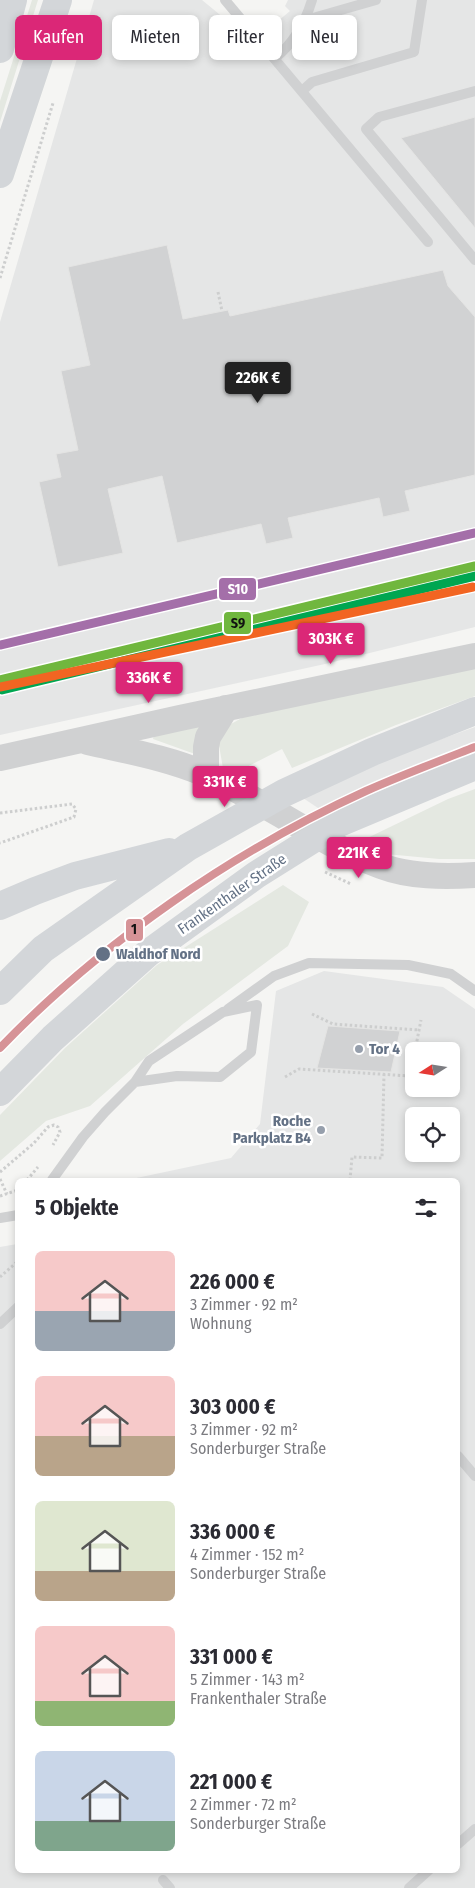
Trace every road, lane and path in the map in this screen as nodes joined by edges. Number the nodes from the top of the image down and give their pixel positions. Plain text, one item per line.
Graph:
1 (13, 0) edge
2 (58, 0) edge
3 (226, 0) edge
4 (312, 0) edge
5 (376, 0) edge
6 (422, 0) edge
7 (239, 15) edge
8 (308, 15) edge
9 (324, 15) edge
10 (292, 41) edge
11 (0, 49) edge
12 (282, 52) edge
13 (277, 60) edge
14 (302, 91) junction
15 (475, 91) edge
16 (54, 100) dead end
17 (0, 174) edge
18 (428, 242) dead end
19 (475, 260) edge
20 (0, 278) edge
21 (218, 292) dead end
22 (222, 311) dead end
23 (475, 656) edge
24 (226, 708) junction
25 (475, 711) edge
26 (82, 740) junction
27 (0, 758) edge
28 (475, 766) edge
29 (206, 775) junction
30 (0, 813) edge
31 (0, 842) edge
32 (194, 844) junction
33 (475, 875) edge
34 (0, 906) edge
35 (475, 991) edge
36 (0, 992) edge
37 (223, 1012) junction
38 (312, 1014) dead end
39 (422, 1020) dead end
40 (419, 1030) junction
41 (417, 1042) edge
42 (384, 1074) junction
43 (405, 1076) edge
44 (285, 1077) dead end
45 (135, 1082) junction
46 (0, 1092) edge
47 (52, 1146) dead end
48 (41, 1162) dead end
49 (0, 1172) edge
50 (29, 1178) edge
51 (53, 1178) edge
52 (350, 1178) edge
53 (0, 1179) edge
54 (15, 1191) edge
55 (8, 1194) junction
56 (0, 1196) edge
57 (15, 1216) edge
58 (0, 1218) edge
59 (15, 1264) edge
60 (0, 1277) edge
61 (15, 1310) edge
62 (0, 1324) edge
63 (460, 1458) edge
64 (475, 1476) edge
65 (475, 1829) edge
66 (460, 1842) edge
67 (426, 1873) edge
68 (409, 1888) edge

1 - 11 main road
2 - 17 main road
3 - 7 lane
4 - 8 lane
5 - 9 lane
6 - 14 lane
10 - 12 lane
13 - 14 lane
14 - 18 lane
15 - 19 lane
16 - 20 path
21 - 22 path
23 - 24 street
24 - 26 street
24 - 29 street
25 - 32 main road
26 - 27 street
26 - 29 street
28 - 46 main road, Frankenthaler Straße
29 - 33 street
30 - 31 path
32 - 34 main road
32 - 36 main road
35 - 37 lane
37 - 45 lane
37 - 45 lane
38 - 40 path
39 - 40 path
40 - 41 path
42 - 43 path
42 - 44 path
42 - 52 path
45 - 51 lane
47 - 49 path
48 - 50 path
53 - 55 path
54 - 55 path
55 - 56 path
57 - 58 lane
59 - 60 path
61 - 62 lane
63 - 64 lane
65 - 66 lane
67 - 68 lane

